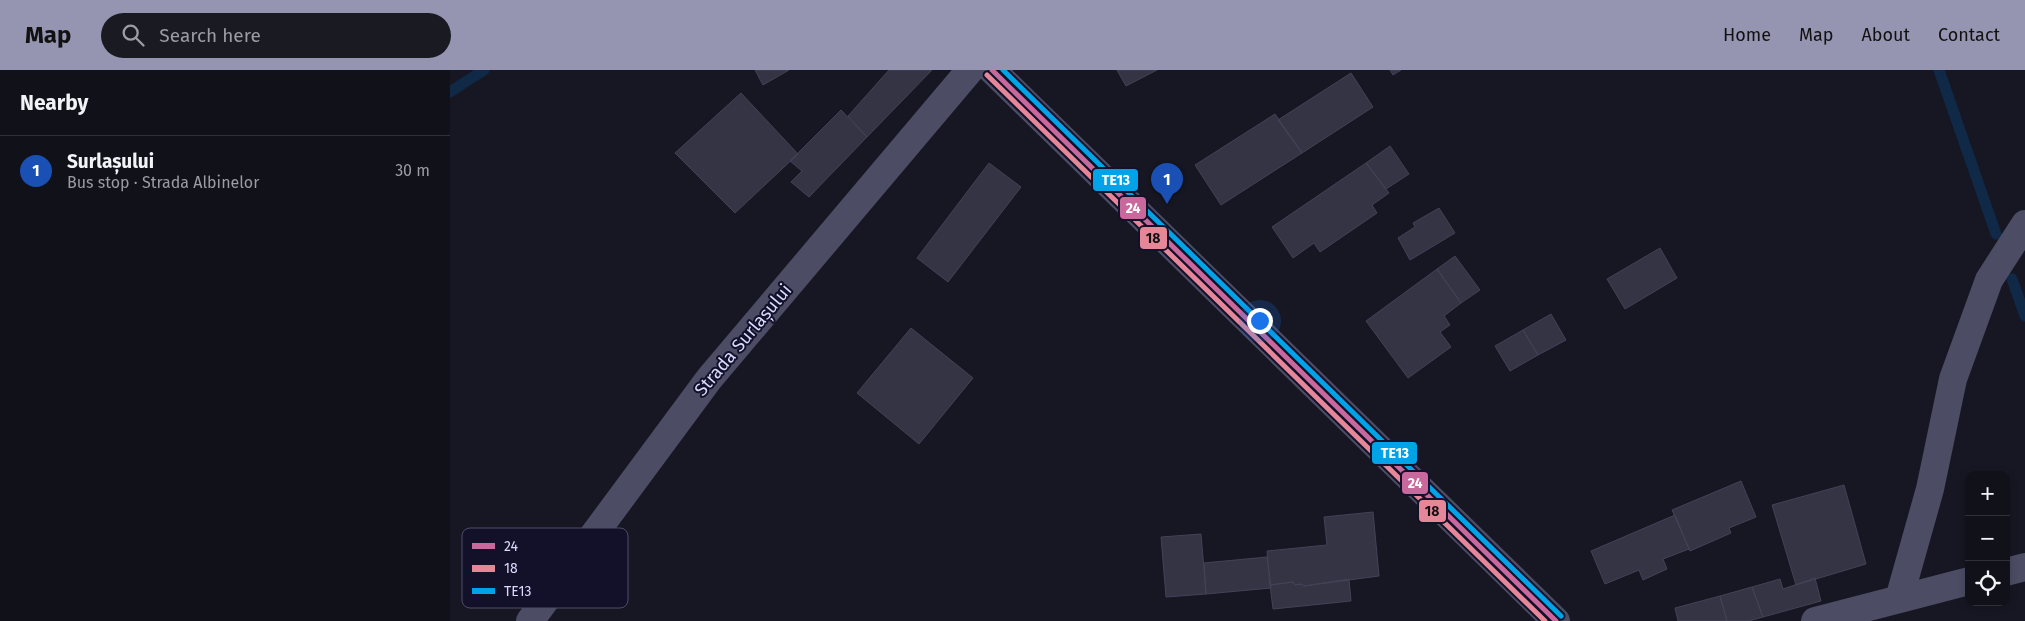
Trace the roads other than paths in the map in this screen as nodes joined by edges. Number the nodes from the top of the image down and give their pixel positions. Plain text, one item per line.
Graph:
1 (970, 70) edge
2 (992, 70) edge
3 (2025, 224) edge
4 (599, 528) edge
5 (2025, 567) edge
6 (2010, 571) edge
7 (1965, 582) edge
8 (1899, 599) junction
9 (540, 608) edge
10 (530, 621) edge
11 (1556, 621) edge
12 (1815, 621) edge

1 - 4 street, Strada Surlașului
2 - 11 street
3 - 8 street
5 - 6 street
7 - 8 street
8 - 12 street
9 - 10 street, Strada Surlașului

